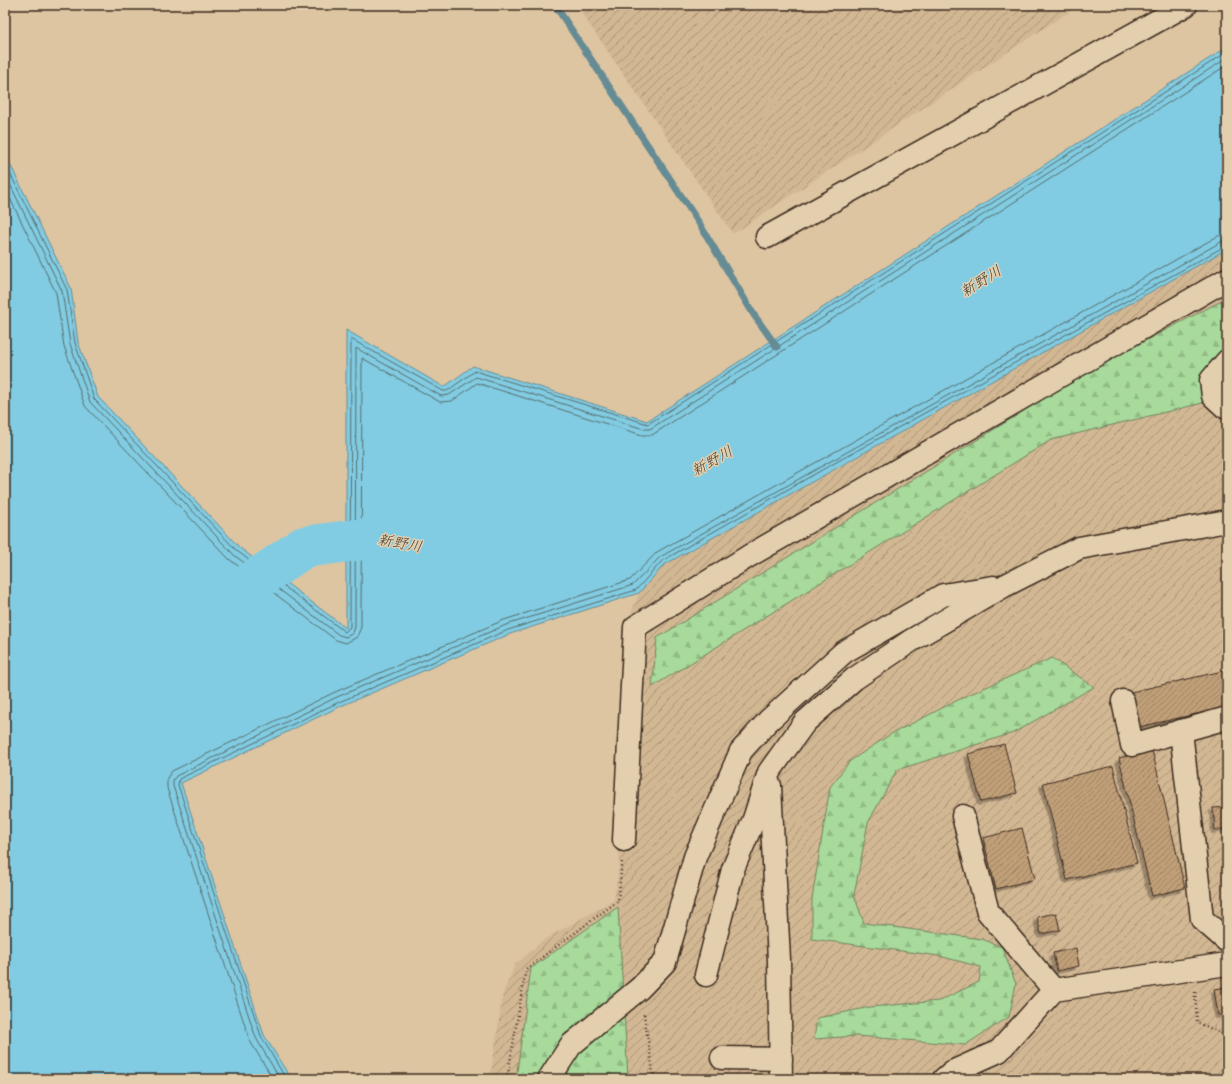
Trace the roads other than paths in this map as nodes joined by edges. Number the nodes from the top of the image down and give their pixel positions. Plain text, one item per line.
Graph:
1 (1186, 5) edge
2 (767, 237) dead end
3 (1227, 279) edge
4 (1227, 361) edge
5 (1227, 406) edge
6 (1227, 521) edge
7 (1004, 586) junction
8 (1123, 701) dead end
9 (1227, 718) edge
10 (1181, 731) junction
11 (769, 772) junction
12 (963, 816) dead end
13 (624, 840) road end
14 (1227, 941) edge
15 (1227, 964) edge
16 (706, 975) dead end
17 (1054, 990) junction
18 (722, 1058) dead end
19 (781, 1069) edge
20 (549, 1079) edge
21 (944, 1079) edge

1 - 2 street
3 - 13 street
4 - 5 street
6 - 7 street
7 - 11 street
7 - 20 street
8 - 10 street
9 - 10 street
10 - 14 street
11 - 16 street
11 - 19 street
12 - 17 street
15 - 17 street
17 - 21 street
18 - 19 street

